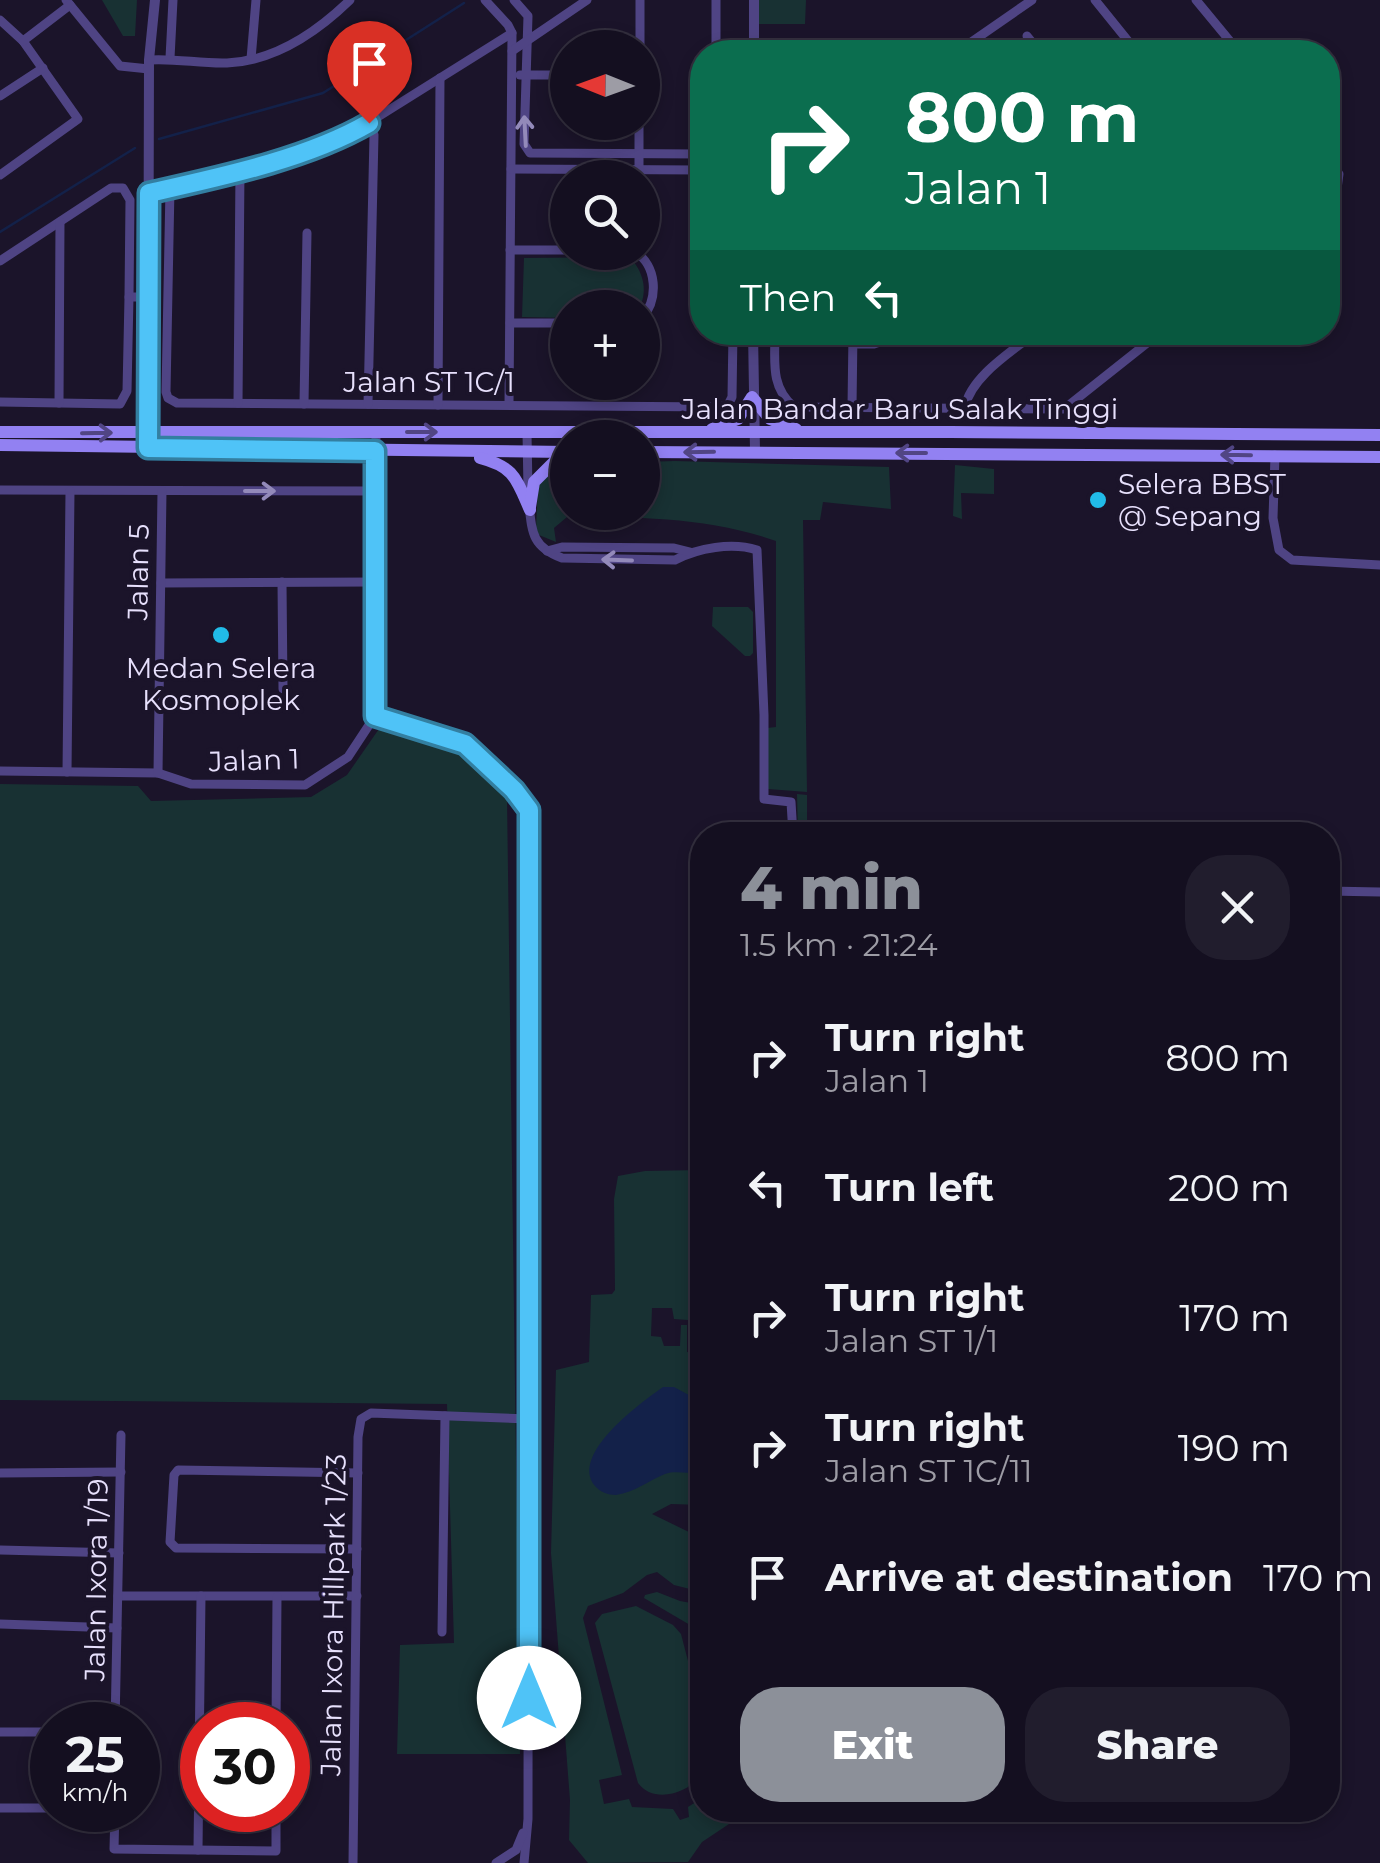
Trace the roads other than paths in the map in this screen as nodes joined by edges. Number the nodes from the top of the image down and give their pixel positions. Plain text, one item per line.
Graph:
1 (154, 0) edge
2 (174, 0) edge
3 (256, 0) edge
4 (485, 0) edge
5 (514, 0) edge
6 (587, 0) edge
7 (640, 0) edge
8 (716, 0) edge
9 (754, 0) edge
10 (1032, 0) edge
11 (1095, 0) edge
12 (1196, 0) edge
13 (348, 1) edge
14 (68, 3) edge
15 (0, 20) edge
16 (640, 30) edge
17 (512, 33) junction
18 (1027, 36) dead end
19 (527, 40) junction
20 (716, 40) edge
21 (754, 40) edge
22 (974, 40) edge
23 (1030, 40) edge
24 (1127, 40) edge
25 (1229, 40) edge
26 (23, 42) junction
27 (512, 51) junction
28 (170, 58) junction
29 (251, 59) junction
30 (149, 64) junction
31 (42, 68) junction
32 (512, 74) junction
33 (526, 75) junction
34 (550, 75) edge
35 (440, 78) junction
36 (0, 96) edge
37 (369, 123) junction
38 (639, 140) edge
39 (639, 153) junction
40 (690, 154) edge
41 (639, 160) edge
42 (511, 169) junction
43 (550, 169) edge
44 (240, 170) junction
45 (660, 170) edge
46 (690, 170) edge
47 (0, 173) edge
48 (170, 188) junction
49 (149, 193) junction
50 (60, 222) junction
51 (307, 233) dead end
52 (510, 250) junction
53 (550, 250) edge
54 (0, 261) edge
55 (129, 297) junction
56 (149, 298) junction
57 (550, 323) edge
58 (510, 324) junction
59 (732, 345) edge
60 (753, 345) edge
61 (775, 345) edge
62 (853, 345) edge
63 (1021, 345) edge
64 (1145, 345) edge
65 (752, 397) junction
66 (0, 402) edge
67 (59, 403) junction
68 (238, 404) junction
69 (304, 404) junction
70 (368, 404) junction
71 (509, 404) junction
72 (438, 405) junction
73 (852, 407) junction
74 (965, 407) junction
75 (0, 432) edge
76 (148, 432) junction
77 (376, 432) junction
78 (526, 432) junction
79 (754, 432) junction
80 (807, 432) junction
81 (695, 434) junction
82 (1380, 435) edge
83 (1353, 436) junction
84 (0, 445) edge
85 (148, 448) junction
86 (375, 451) junction
87 (755, 451) junction
88 (527, 452) junction
89 (660, 452) edge
90 (464, 453) junction
91 (550, 454) edge
92 (1275, 455) junction
93 (1352, 456) junction
94 (1380, 457) edge
95 (550, 466) edge
96 (0, 490) edge
97 (70, 490) junction
98 (162, 490) junction
99 (376, 490) junction
100 (530, 510) junction
101 (1380, 565) edge
102 (161, 582) junction
103 (282, 582) junction
104 (375, 582) junction
105 (283, 689) dead end
106 (375, 716) junction
107 (0, 771) edge
108 (67, 772) junction
109 (158, 773) junction
110 (792, 822) edge
111 (1340, 891) edge
112 (1380, 892) edge
113 (445, 1416) junction
114 (530, 1419) junction
115 (121, 1435) dead end
116 (121, 1472) junction
117 (0, 1473) edge
118 (358, 1473) junction
119 (357, 1549) junction
120 (0, 1550) edge
121 (119, 1553) junction
122 (118, 1596) junction
123 (201, 1596) junction
124 (356, 1596) junction
125 (277, 1598) junction
126 (0, 1624) edge
127 (117, 1628) junction
128 (442, 1632) dead end
129 (116, 1702) edge
130 (276, 1702) edge
131 (0, 1732) edge
132 (30, 1732) edge
133 (0, 1808) edge
134 (30, 1808) edge
135 (528, 1819) junction
136 (114, 1832) edge
137 (276, 1832) edge
138 (198, 1850) junction
139 (353, 1863) edge
140 (496, 1863) edge
141 (524, 1863) edge

1 - 30 street
2 - 28 street
3 - 29 street
4 - 17 street
5 - 19 street
6 - 19 street
7 - 16 street
8 - 20 street
9 - 21 street
10 - 22 street
11 - 24 street
12 - 25 street
13 - 29 street
14 - 26 street
14 - 30 street
15 - 26 street
17 - 27 street
17 - 35 street
18 - 23 street
19 - 27 street
19 - 33 street
26 - 31 street
27 - 32 street
28 - 29 street
28 - 30 street
30 - 49 street
31 - 36 street
31 - 47 street
32 - 33 street
32 - 42 street
33 - 34 street
39 -> 33 street
35 - 37 street
35 - 72 street
37 - 44 street
37 - 70 street
38 - 39 street
39 - 40 street
39 - 41 street
42 - 43 street
42 - 52 street
44 - 48 street
44 - 68 street
45 - 46 street
48 - 49 street
48 - 68 street, Jalan ST 1C/1
49 - 56 street
50 - 54 street
50 - 55 street
50 - 67 street
51 - 69 street
52 - 53 street
52 - 58 street
55 - 56 street
55 - 67 street
56 - 76 street
57 - 58 street
58 - 71 street
59 - 71 street, Jalan ST 1C/1
60 - 65 street
61 - 73 street
62 - 73 street
63 - 74 street
64 - 74 street
65 - 79 street
65 - 80 main road
65 - 81 main road
66 - 67 street
68 - 69 street, Jalan ST 1C/1
69 - 70 street, Jalan ST 1C/1
70 - 72 street, Jalan ST 1C/1
71 - 72 street, Jalan ST 1C/1
73 - 74 street
75 -> 76 main road, Jalan Bandar Baru Salak Tinggi
76 - 77 main road, Jalan Bandar Baru Salak Tinggi
76 - 85 street
77 -> 78 main road, Jalan Bandar Baru Salak Tinggi
77 - 86 street
78 - 81 main road, Jalan Bandar Baru Salak Tinggi
78 - 88 street
79 - 80 main road, Jalan Bandar Baru Salak Tinggi
79 - 81 main road, Jalan Bandar Baru Salak Tinggi
79 - 87 street
80 - 83 main road, Jalan Bandar Baru Salak Tinggi
82 - 83 main road, Jalan Bandar Baru Salak Tinggi
83 - 93 main road
84 - 85 main road
85 - 86 main road
86 - 90 main road
86 - 99 street
87 -> 89 main road, Jalan Bandar Baru Salak Tinggi
92 -> 87 main road, Jalan Bandar Baru Salak Tinggi
88 - 90 main road
88 - 91 main road
88 - 100 street
90 - 100 main road
92 - 93 main road, Jalan Bandar Baru Salak Tinggi
92 - 101 street
93 - 94 main road, Jalan Bandar Baru Salak Tinggi
95 - 100 main road
96 - 97 street
97 - 98 street
97 - 108 street
98 -> 99 street
98 - 102 street, Jalan 5
99 - 104 street
100 - 110 street
102 - 103 street
102 - 109 street, Jalan 5
103 - 104 street
103 - 105 street
104 - 106 street
106 - 109 street, Jalan 1
106 - 114 street
107 - 108 street, Jalan 1
108 - 109 street, Jalan 1
111 - 112 street
113 - 114 street, Jalan Ixora Hillpark 1/23
113 - 118 street, Jalan Ixora Hillpark 1/23
113 - 128 street
114 - 135 street
115 - 116 street, Jalan Ixora 1/19
116 - 117 street
116 - 121 street, Jalan Ixora 1/19
118 - 119 street, Jalan Ixora Hillpark 1/23
118 - 119 street
119 - 124 street, Jalan Ixora Hillpark 1/23
120 - 121 street
121 - 122 street, Jalan Ixora 1/19
122 - 123 street
122 - 127 street, Jalan Ixora 1/19
123 - 125 street
123 - 138 street
124 - 125 street
124 - 139 street, Jalan Ixora Hillpark 1/23
125 - 130 street
126 - 127 street
127 - 129 street, Jalan Ixora 1/19
131 - 132 street
133 - 134 street
135 - 140 street
135 - 141 street
136 - 138 street
137 - 138 street

